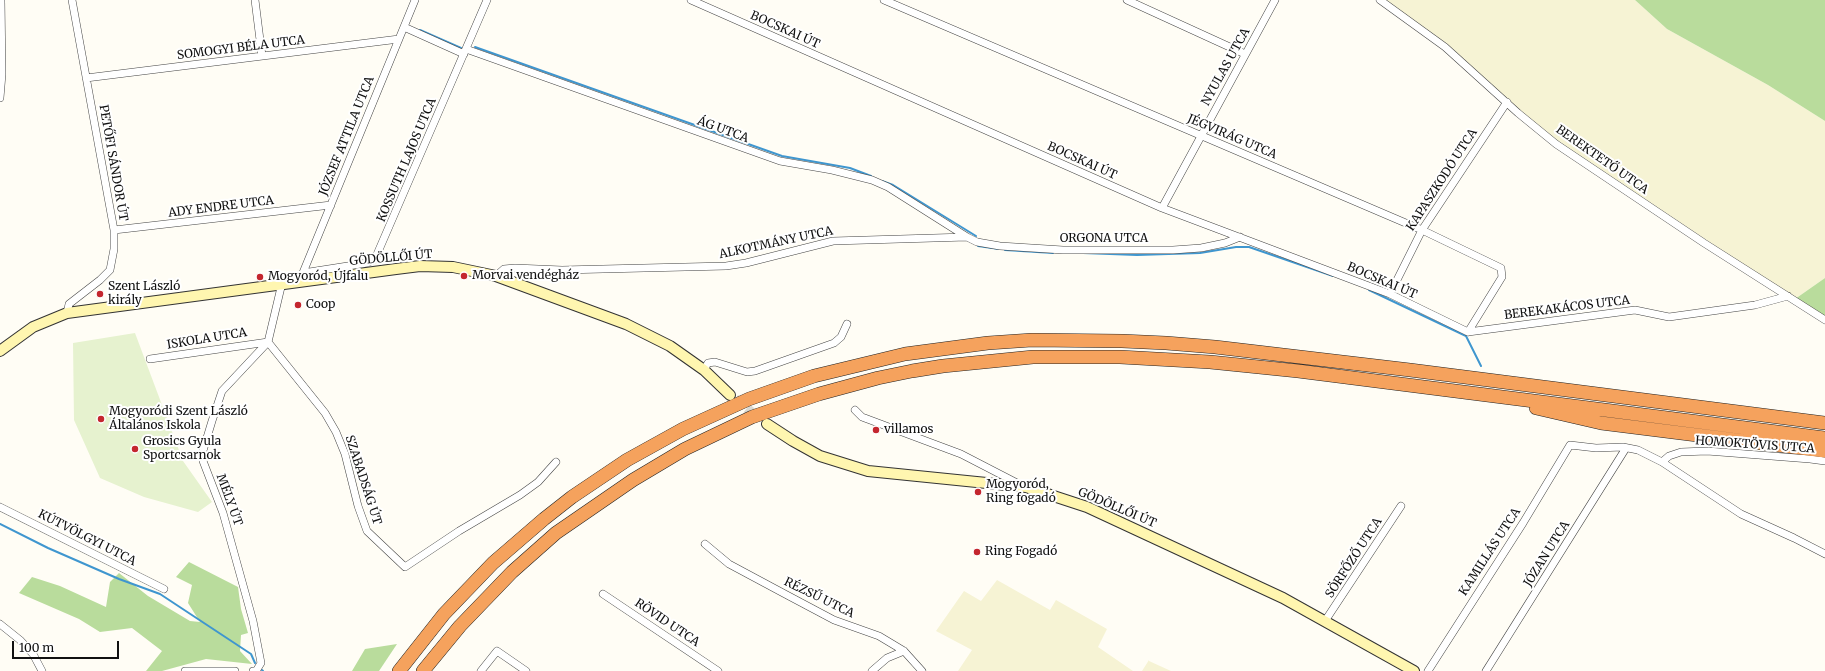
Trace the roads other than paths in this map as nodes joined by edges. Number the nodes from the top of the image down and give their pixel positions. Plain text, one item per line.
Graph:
1 (1, 0) edge
2 (72, 0) edge
3 (255, 0) edge
4 (415, 0) edge
5 (486, 0) edge
6 (690, 0) edge
7 (884, 0) edge
8 (1127, 0) edge
9 (1275, 0) edge
10 (1380, 0) edge
11 (404, 27) junction
12 (399, 39) junction
13 (465, 51) junction
14 (1245, 54) junction
15 (262, 56) junction
16 (86, 78) junction
17 (0, 98) edge
18 (1507, 102) junction
19 (1201, 135) junction
20 (331, 205) junction
21 (1162, 208) junction
22 (114, 230) junction
23 (1422, 230) junction
24 (967, 237) junction
25 (1240, 237) junction
26 (496, 276) junction
27 (301, 277) junction
28 (282, 283) junction
29 (1390, 294) junction
30 (1788, 296) junction
31 (67, 313) junction
32 (1825, 320) edge
33 (847, 324) dead end
34 (1468, 332) junction
35 (268, 342) junction
36 (0, 351) edge
37 (150, 359) dead end
38 (704, 370) junction
39 (1478, 394) junction
40 (730, 395) tunnel mouth
41 (855, 410) dead end
42 (1825, 423) edge
43 (767, 424) tunnel mouth
44 (1825, 438) edge
45 (1626, 448) junction
46 (1825, 451) edge
47 (556, 462) dead end
48 (1662, 462) junction
49 (1825, 462) edge
50 (1026, 487) junction
51 (1401, 506) dead end
52 (0, 507) edge
53 (705, 544) dead end
54 (1825, 554) edge
55 (164, 589) dead end
56 (603, 594) dead end
57 (1325, 621) junction
58 (0, 624) edge
59 (904, 651) junction
60 (42, 671) edge
61 (185, 671) edge
62 (235, 671) edge
63 (253, 671) edge
64 (256, 671) edge
65 (399, 671) edge
66 (423, 671) edge
67 (481, 671) edge
68 (526, 671) edge
69 (718, 671) edge
70 (872, 671) edge
71 (922, 671) edge
72 (1414, 671) edge
73 (1428, 671) edge
74 (1486, 671) edge

1 - 17 street
2 - 16 street, PETŐFI SÁNDOR ÚT
3 - 15 street
4 - 11 street, JÓZSEF ATTILA UTCA
5 - 13 street, KOSSUTH LAJOS UTCA
6 - 21 street, BOCSKAI ÚT
7 - 19 street, JÉGVIRÁG UTCA
8 - 14 street
9 - 14 street, NYULAS UTCA
10 - 18 street, BEREKTETŐ UTCA
11 - 12 street, JÓZSEF ATTILA UTCA
11 - 13 street, ÁG UTCA
12 - 15 street, SOMOGYI BÉLA UTCA
12 - 20 street, JÓZSEF ATTILA UTCA
13 - 24 street, ÁG UTCA
13 - 27 street, KOSSUTH LAJOS UTCA
14 - 19 street, NYULAS UTCA
15 - 16 street, SOMOGYI BÉLA UTCA
16 - 22 street, PETŐFI SÁNDOR ÚT
18 - 23 street, KAPASZKODÓ UTCA
18 - 30 street, BEREKTETŐ UTCA
19 - 21 street, NYULAS UTCA
19 - 23 street, JÉGVIRÁG UTCA
20 - 22 street, ADY ENDRE UTCA
20 - 27 street, JÓZSEF ATTILA UTCA
21 - 25 street, BOCSKAI ÚT
22 - 31 street, PETŐFI SÁNDOR ÚT
23 - 29 street, KAPASZKODÓ UTCA
23 - 34 street, JÉGVIRÁG UTCA
24 - 25 street, ORGONA UTCA
24 - 26 street, ALKOTMÁNY UTCA
25 - 29 street, BOCSKAI ÚT
26 - 27 main road, GÖDÖLLŐI ÚT
26 - 38 main road, GÖDÖLLŐI ÚT
27 - 28 main road, GÖDÖLLŐI ÚT
28 - 31 main road, GÖDÖLLŐI ÚT
28 - 35 street, MÉLY ÚT
29 - 34 street, BOCSKAI ÚT
30 - 32 street, BEREKTETŐ UTCA
30 - 34 street, BEREKAKÁCOS UTCA
31 - 36 main road, GÖDÖLLŐI ÚT
33 - 38 street
35 - 37 street, ISKOLA UTCA
35 - 47 street, SZABADSÁG ÚT
35 - 64 street, MÉLY ÚT
38 - 40 main road, GÖDÖLLŐI ÚT
39 - 44 highway
39 - 46 highway
39 - 66 highway
41 - 50 street
42 - 65 highway
43 - 50 main road, GÖDÖLLŐI ÚT
45 - 48 street
45 - 73 street, KAMILLÁS UTCA
45 - 74 street, JÓZAN UTCA
48 - 49 street, HOMOKTÖVIS UTCA
48 - 54 street
50 - 57 main road, GÖDÖLLŐI ÚT
51 - 57 street, SÖRFŐZŐ UTCA
52 - 55 street, KÚTVÖLGYI UTCA
53 - 59 street, RÉZSŰ UTCA
56 - 69 street, RÖVID UTCA
57 - 72 main road, GÖDÖLLŐI ÚT
58 - 60 street
59 - 70 street
59 - 71 street, RÉZSŰ UTCA
61 - 62 street
63 - 64 street, MÉLY ÚT
67 - 68 street

